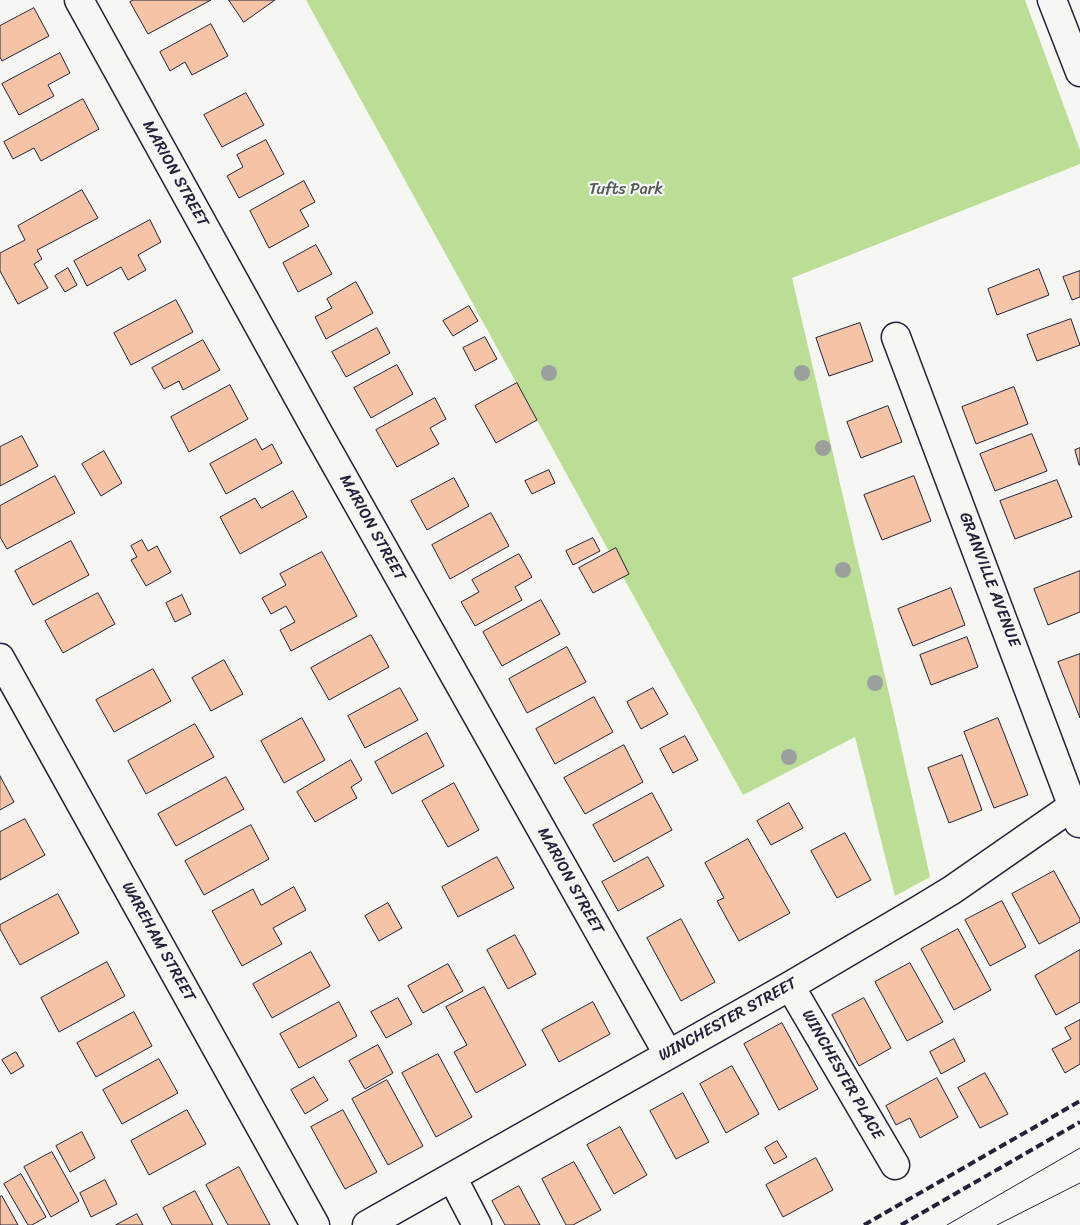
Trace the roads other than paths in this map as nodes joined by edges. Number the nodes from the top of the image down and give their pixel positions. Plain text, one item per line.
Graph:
1 (79, 0) edge
2 (1052, 0) edge
3 (1080, 72) edge
4 (896, 337) dead end
5 (0, 658) edge
6 (1078, 811) edge
7 (790, 986) junction
8 (668, 1054) junction
9 (895, 1165) dead end
10 (452, 1177) junction
11 (315, 1225) edge
12 (367, 1225) edge
13 (478, 1225) edge

1 - 8 street, MARION STREET
2 - 3 street
4 - 6 street, GRANVILLE AVENUE
5 - 11 street, WAREHAM STREET
6 - 7 street, WINCHESTER STREET
7 - 8 street, WINCHESTER STREET
7 - 9 street, WINCHESTER PLACE
8 - 10 street, WINCHESTER STREET
10 - 12 street, WINCHESTER STREET
10 - 13 street

